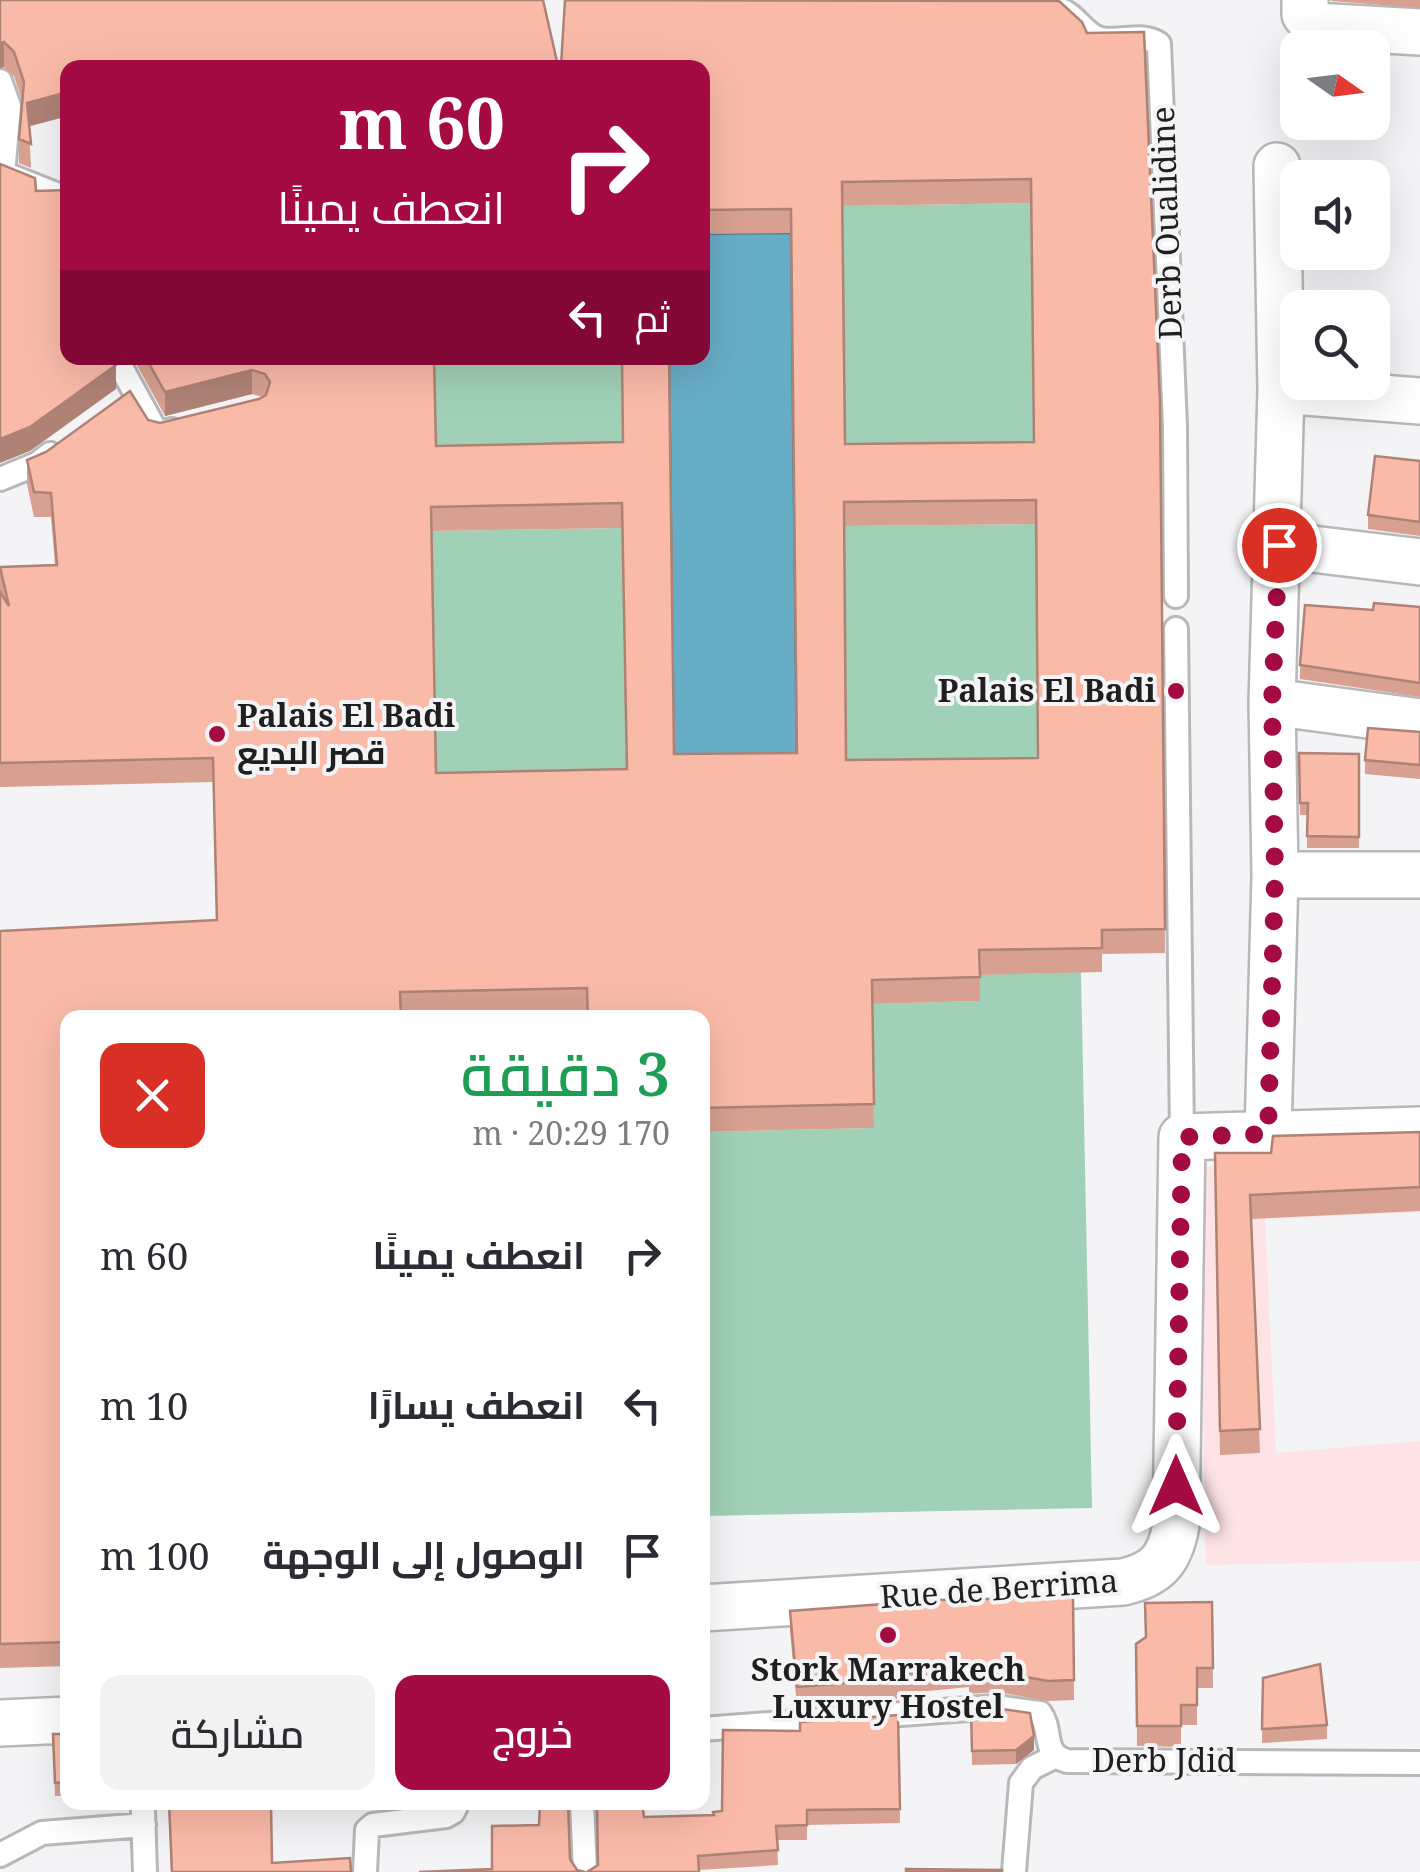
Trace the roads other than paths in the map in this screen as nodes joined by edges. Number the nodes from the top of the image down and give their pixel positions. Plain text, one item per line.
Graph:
1 (1305, 0) edge
2 (1046, 9) edge
3 (1420, 32) edge
4 (0, 81) edge
5 (1276, 166) dead end
6 (2, 173) edge
7 (60, 196) edge
8 (1280, 345) edge
9 (120, 365) edge
10 (137, 392) junction
11 (1390, 399) edge
12 (1281, 400) edge
13 (1420, 402) edge
14 (111, 410) edge
15 (190, 425) edge
16 (69, 440) edge
17 (0, 479) edge
18 (1279, 545) junction
19 (1420, 562) edge
20 (1176, 596) dead end
21 (1176, 629) dead end
22 (1272, 702) junction
23 (1420, 722) edge
24 (1275, 875) junction
25 (1420, 875) edge
26 (1420, 1130) edge
27 (1268, 1134) junction
28 (1182, 1137) junction
29 (710, 1608) edge
30 (60, 1720) edge
31 (0, 1723) edge
32 (710, 1727) edge
33 (1056, 1756) junction
34 (1420, 1763) edge
35 (455, 1810) edge
36 (582, 1810) edge
37 (0, 1855) edge
38 (145, 1872) edge
39 (365, 1872) edge
40 (585, 1872) edge
41 (1014, 1872) edge

1 - 3 street
2 - 20 lane, Derb Oualidine
4 - 6 lane
5 - 8 street
6 - 7 lane
9 - 10 lane
10 - 14 lane
10 - 15 lane
11 - 13 street
12 - 18 street
16 - 17 lane
18 - 19 street
18 - 22 street
21 - 28 lane
22 - 23 street
22 - 24 street
24 - 25 street
24 - 27 street
26 - 27 street
27 - 28 street
28 - 29 street, Rue de Berrima
30 - 31 street
32 - 33 lane, Derb Jdid
33 - 34 lane, Derb Jdid
33 - 41 lane
35 - 39 lane
36 - 40 lane
37 - 38 lane

